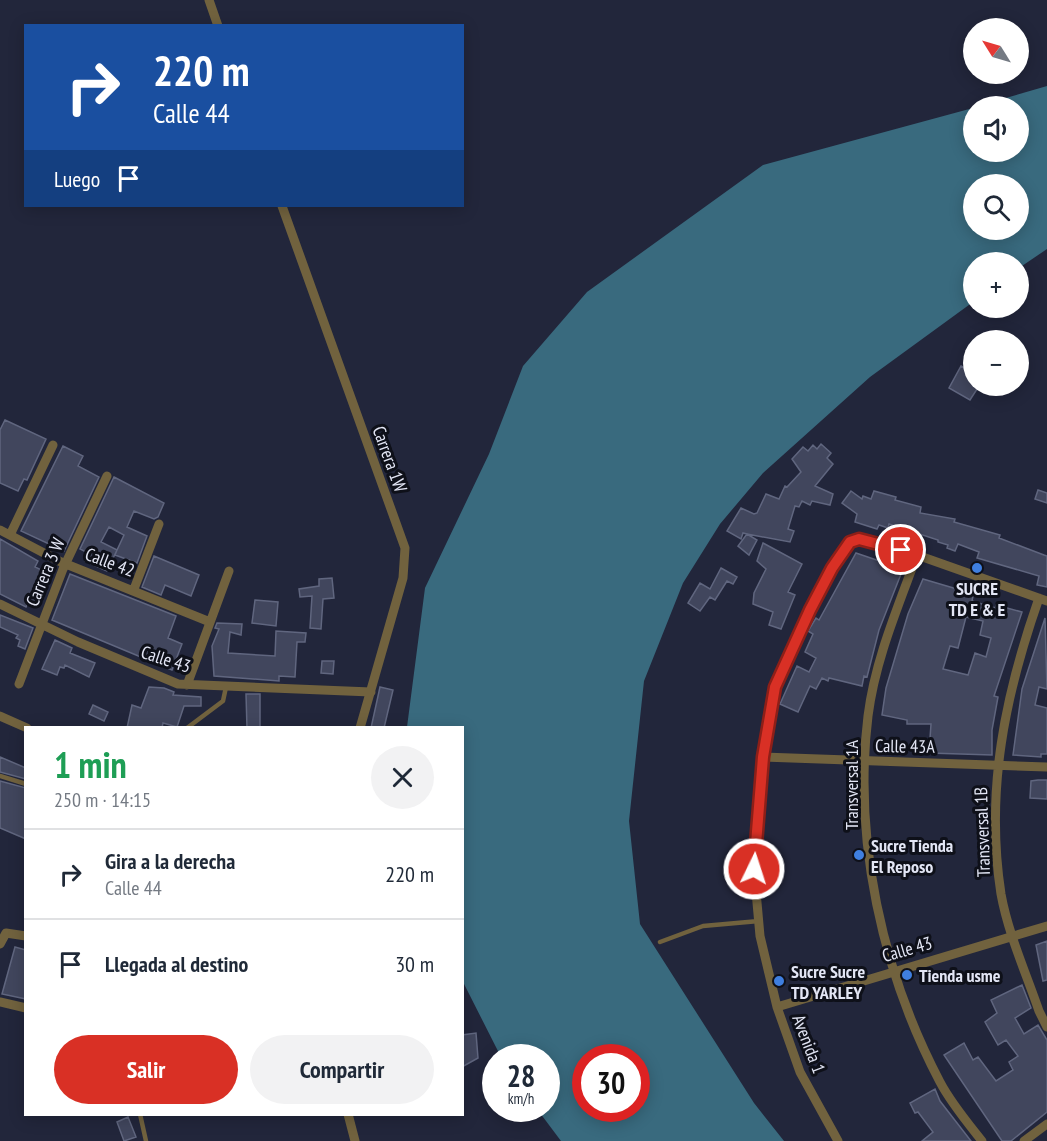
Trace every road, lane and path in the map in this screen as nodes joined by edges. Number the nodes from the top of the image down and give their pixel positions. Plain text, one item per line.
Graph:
1 (209, 0) edge
2 (217, 24) edge
3 (282, 207) edge
4 (53, 445) dead end
5 (107, 476) dead end
6 (159, 524) dead end
7 (0, 530) edge
8 (10, 535) junction
9 (917, 555) junction
10 (65, 564) junction
11 (229, 571) dead end
12 (134, 589) junction
13 (1043, 600) edge
14 (0, 604) edge
15 (210, 622) junction
16 (42, 625) junction
17 (19, 684) dead end
18 (187, 685) junction
19 (226, 687) junction
20 (371, 692) junction
21 (0, 716) edge
22 (190, 726) edge
23 (361, 726) edge
24 (24, 727) edge
25 (763, 757) junction
26 (865, 762) junction
27 (997, 765) junction
28 (1047, 767) edge
29 (0, 776) edge
30 (24, 783) edge
31 (759, 921) junction
32 (1047, 926) edge
33 (24, 936) edge
34 (1013, 936) junction
35 (660, 942) dead end
36 (0, 944) edge
37 (894, 970) junction
38 (0, 1002) edge
39 (777, 1007) junction
40 (24, 1008) edge
41 (1047, 1027) edge
42 (140, 1116) edge
43 (349, 1116) edge
44 (1047, 1124) edge
45 (146, 1141) edge
46 (355, 1141) edge
47 (838, 1141) edge
48 (982, 1141) edge
49 (1024, 1141) edge

1 - 2 street
3 - 20 street, Carrera 1W
4 - 8 street
5 - 10 street, Carrera 3 W
6 - 12 street
7 - 8 street, Calle 42
8 - 10 street, Calle 42
9 - 13 street
9 - 25 street, Avenida 1
9 - 26 street, Transversal 1A
10 - 12 street, Calle 42
10 - 16 street, Carrera 3 W
11 - 15 street
12 - 15 street, Calle 42
13 - 27 street, Transversal 1B
14 - 16 street, Calle 43
15 - 18 street
16 - 17 street, Carrera 3 W
16 - 18 street, Calle 43
18 - 19 street, Calle 43
19 - 20 street, Calle 43
19 - 22 lane
20 - 23 street, Carrera 1W
21 - 24 street
25 - 26 street, Calle 43A
25 - 31 street, Avenida 1
26 - 27 street, Calle 43A
26 - 37 street, Transversal 1A
27 - 28 street, Calle 43A
27 - 34 street, Transversal 1B
29 - 30 lane
31 - 35 lane
31 - 39 street, Avenida 1
32 - 34 street, Calle 43
33 - 36 street
34 - 37 street, Calle 43
34 - 41 street, Transversal 1B
37 - 39 street, Calle 43
37 - 48 street, Transversal 1A
38 - 40 street
39 - 47 street, Avenida 1
42 - 45 lane
43 - 46 street
44 - 49 street

